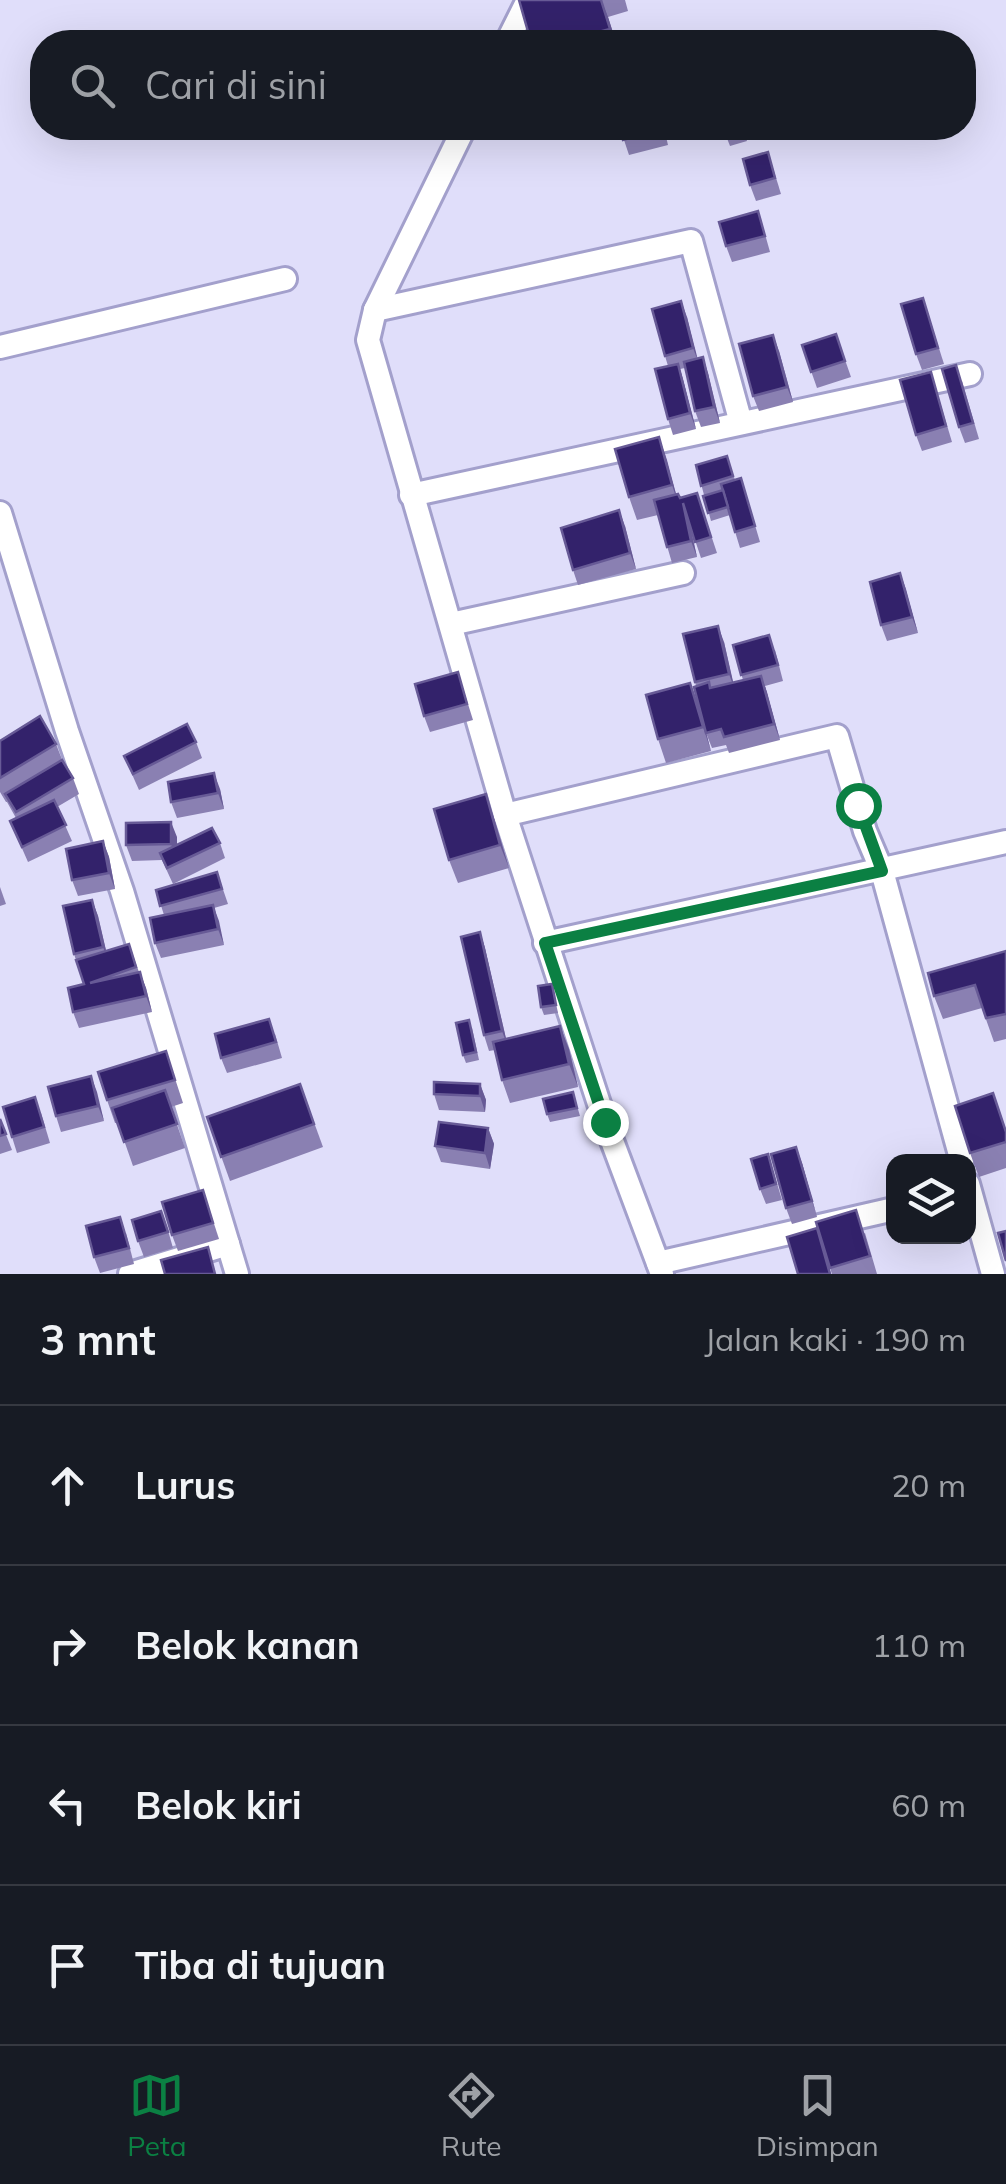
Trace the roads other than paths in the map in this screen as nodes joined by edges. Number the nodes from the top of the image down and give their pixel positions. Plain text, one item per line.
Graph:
1 (528, 0) edge
2 (512, 30) edge
3 (458, 140) edge
4 (285, 279) dead end
5 (375, 310) junction
6 (0, 348) edge
7 (970, 374) dead end
8 (742, 423) junction
9 (410, 495) junction
10 (0, 513) edge
11 (6, 552) edge
12 (684, 572) dead end
13 (451, 624) junction
14 (505, 815) junction
15 (1006, 842) edge
16 (882, 871) junction
17 (545, 943) junction
18 (960, 1154) edge
19 (886, 1210) edge
20 (976, 1213) edge
21 (228, 1244) junction
22 (660, 1268) edge
23 (130, 1274) edge
24 (237, 1274) edge
25 (993, 1274) edge

1 - 2 street
3 - 5 street
4 - 6 street
5 - 8 street
5 - 9 street
7 - 8 street
8 - 9 street
9 - 13 street
10 - 11 street
11 - 21 street
12 - 13 street
13 - 14 street
14 - 16 street
14 - 17 street
15 - 16 street
16 - 17 street
16 - 18 street
17 - 22 street
19 - 22 street
20 - 25 street
21 - 23 street
21 - 24 street

